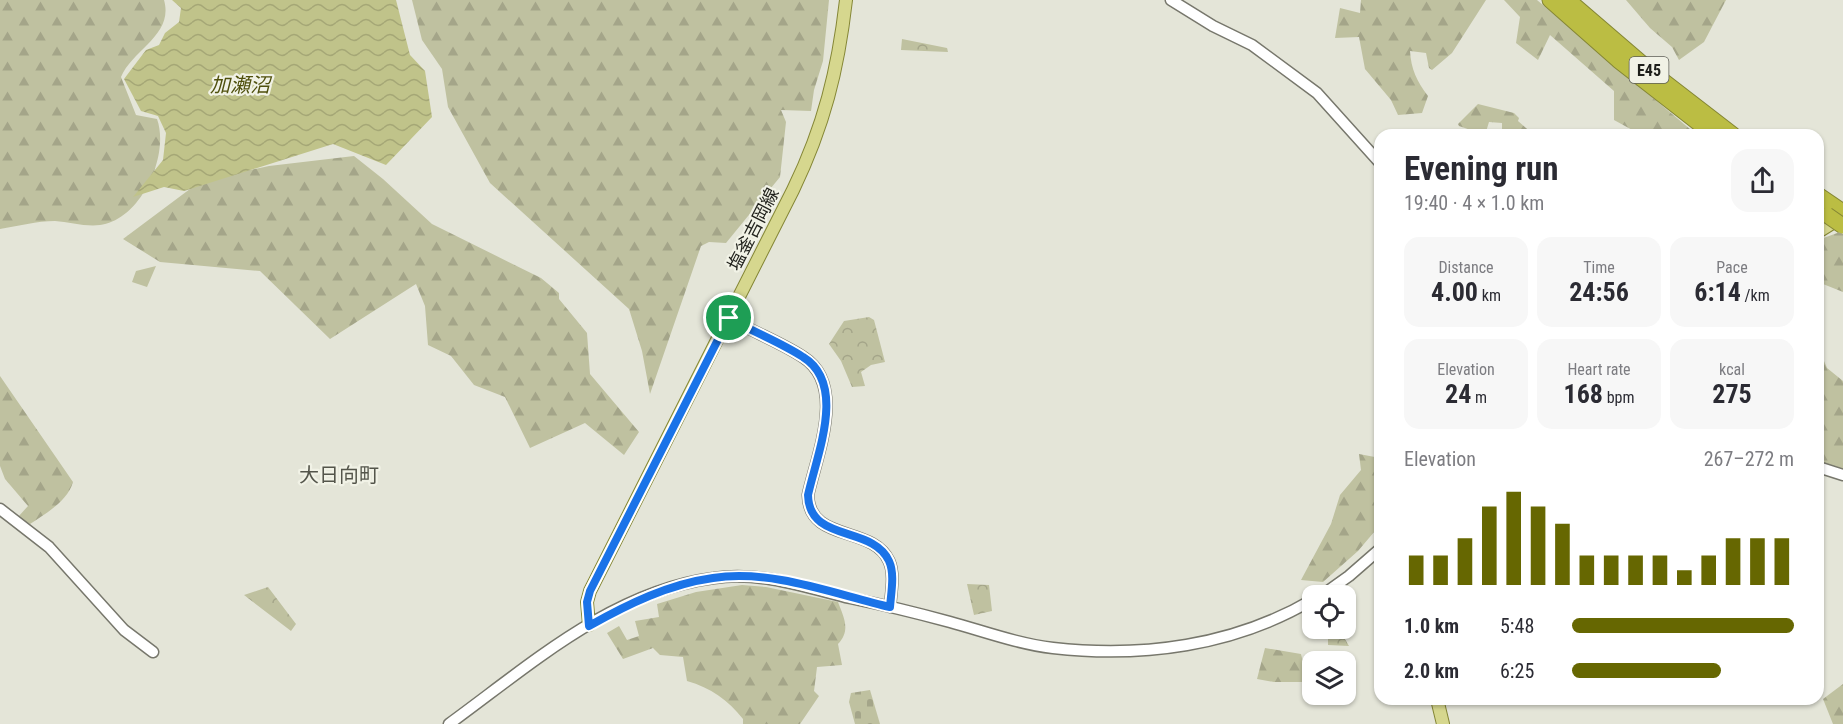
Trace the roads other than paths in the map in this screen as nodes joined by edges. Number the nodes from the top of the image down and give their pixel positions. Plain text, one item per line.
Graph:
1 (846, 0) edge
2 (1171, 0) edge
3 (1549, 0) edge
4 (1569, 0) edge
5 (1589, 27) junction
6 (1707, 129) edge
7 (1725, 129) edge
8 (1374, 156) edge
9 (1833, 212) edge
10 (1843, 226) edge
11 (729, 318) junction
12 (1824, 469) edge
13 (1843, 475) edge
14 (0, 509) edge
15 (1374, 553) edge
16 (1336, 585) edge
17 (1302, 605) edge
18 (890, 607) junction
19 (589, 626) junction
20 (153, 652) dead end
21 (1438, 705) edge
22 (449, 724) edge
23 (1443, 724) edge

1 - 11 main road, 塩釜吉岡線
2 - 8 street
3 - 5 highway
4 - 5 highway
5 - 6 highway, E45
5 - 7 highway, E45
9 - 10 highway, bridge
11 - 18 street
11 - 19 main road, 塩釜吉岡線
12 - 13 street
14 - 20 street
15 - 16 street
17 - 18 street
18 - 19 street
19 - 22 street
21 - 23 main road

